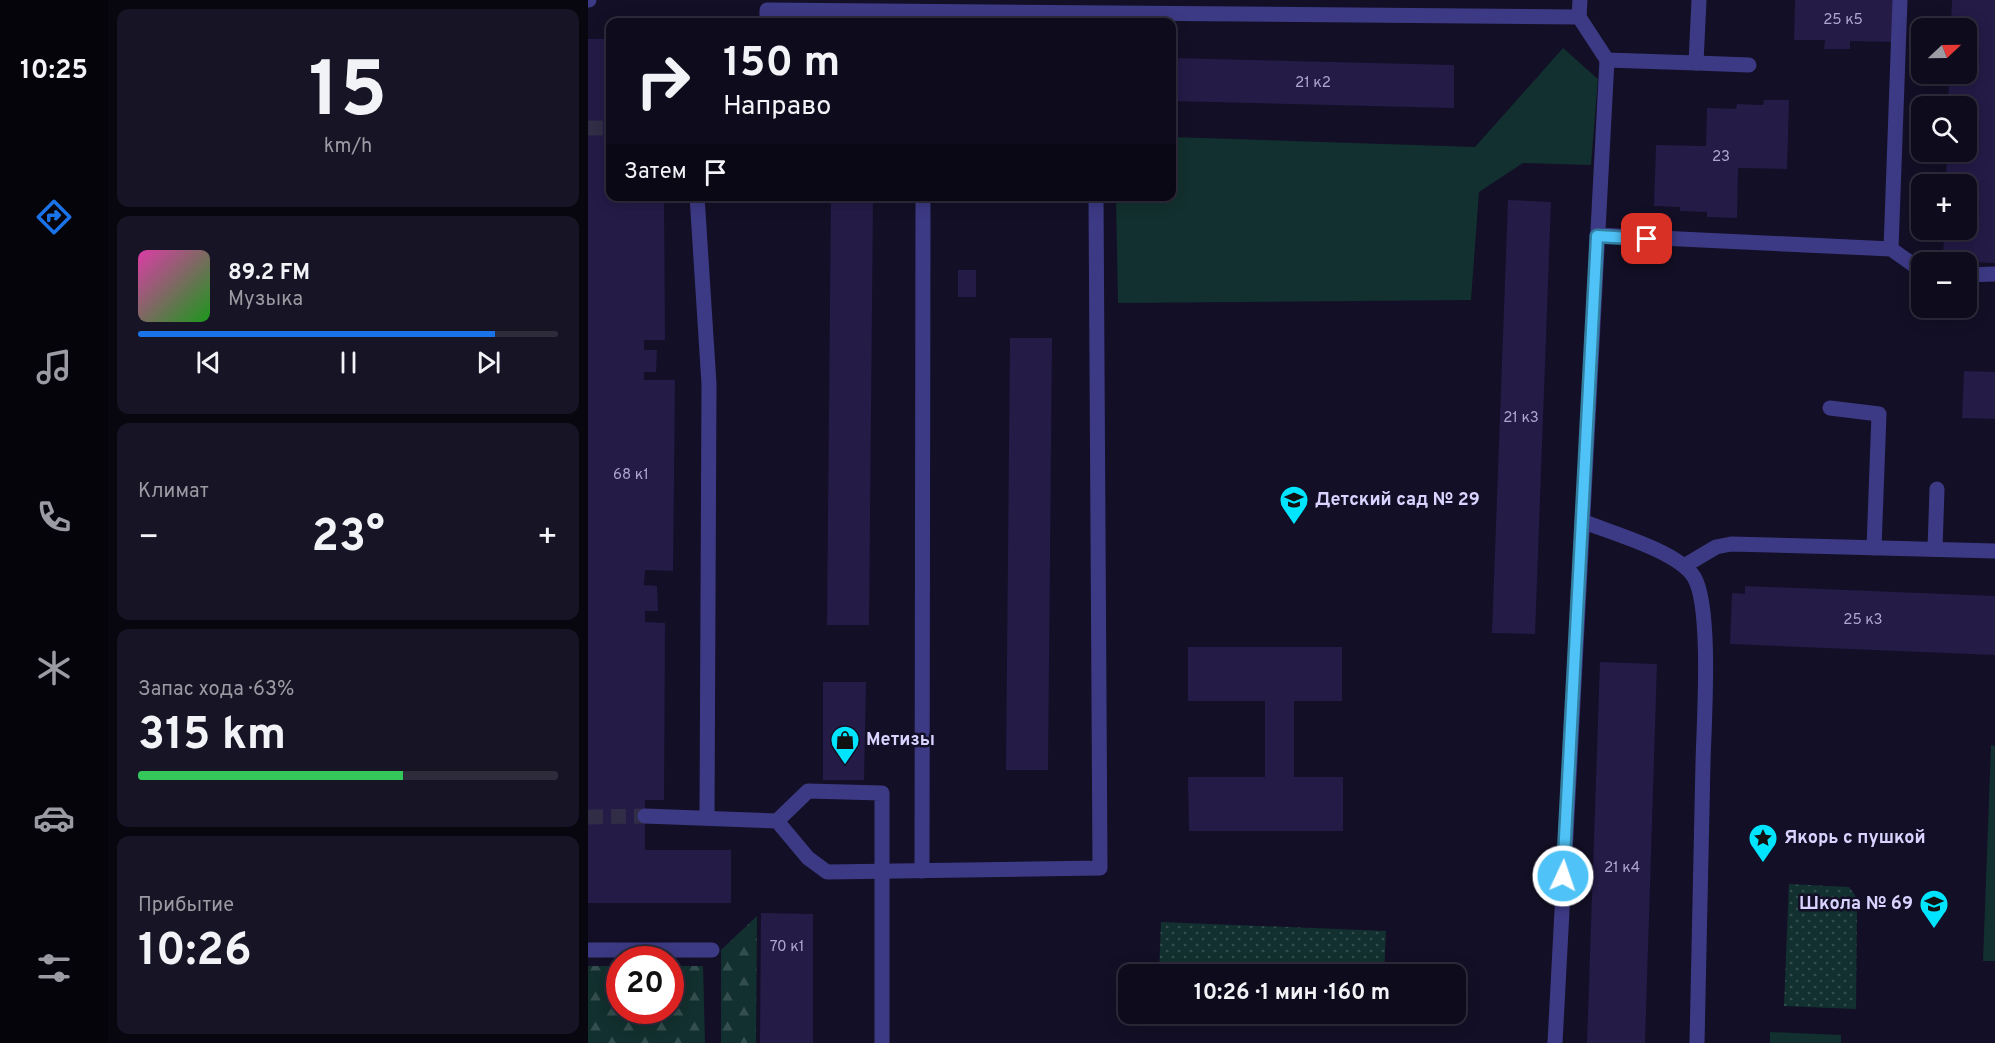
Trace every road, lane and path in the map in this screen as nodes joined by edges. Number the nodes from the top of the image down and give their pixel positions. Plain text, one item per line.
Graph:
1 (1580, 0) edge
2 (1698, 0) edge
3 (1900, 0) edge
4 (767, 11) edge
5 (1579, 17) junction
6 (1607, 60) junction
7 (1696, 63) junction
8 (1749, 65) dead end
9 (697, 201) edge
10 (922, 201) edge
11 (1096, 201) edge
12 (1597, 236) junction
13 (1891, 249) junction
14 (1911, 263) edge
15 (1995, 274) edge
16 (1977, 275) edge
17 (1830, 408) dead end
18 (1937, 489) dead end
19 (1582, 521) junction
20 (1874, 548) junction
21 (1935, 549) junction
22 (1995, 551) edge
23 (1684, 566) junction
24 (645, 816) tunnel mouth
25 (707, 818) junction
26 (777, 821) junction
27 (883, 872) junction
28 (922, 872) junction
29 (588, 950) edge
30 (712, 950) dead end
31 (882, 1043) edge
32 (1555, 1043) edge
33 (1697, 1043) edge

1 - 5 lane
2 - 7 lane
3 - 13 lane
4 - 5 lane
5 - 6 lane
6 - 7 lane
6 - 12 lane
7 - 8 lane
9 - 25 lane
10 - 28 lane
11 - 28 lane
12 - 13 lane
12 - 19 lane
13 - 14 lane
15 - 16 lane
17 - 20 lane
18 - 21 lane
19 - 23 lane
19 - 32 lane
20 - 21 lane
20 - 23 lane
21 - 22 lane
23 - 33 lane
24 - 25 lane
25 - 26 lane
26 - 27 lane
26 - 27 lane
27 - 28 lane
27 - 31 lane
29 - 30 lane

